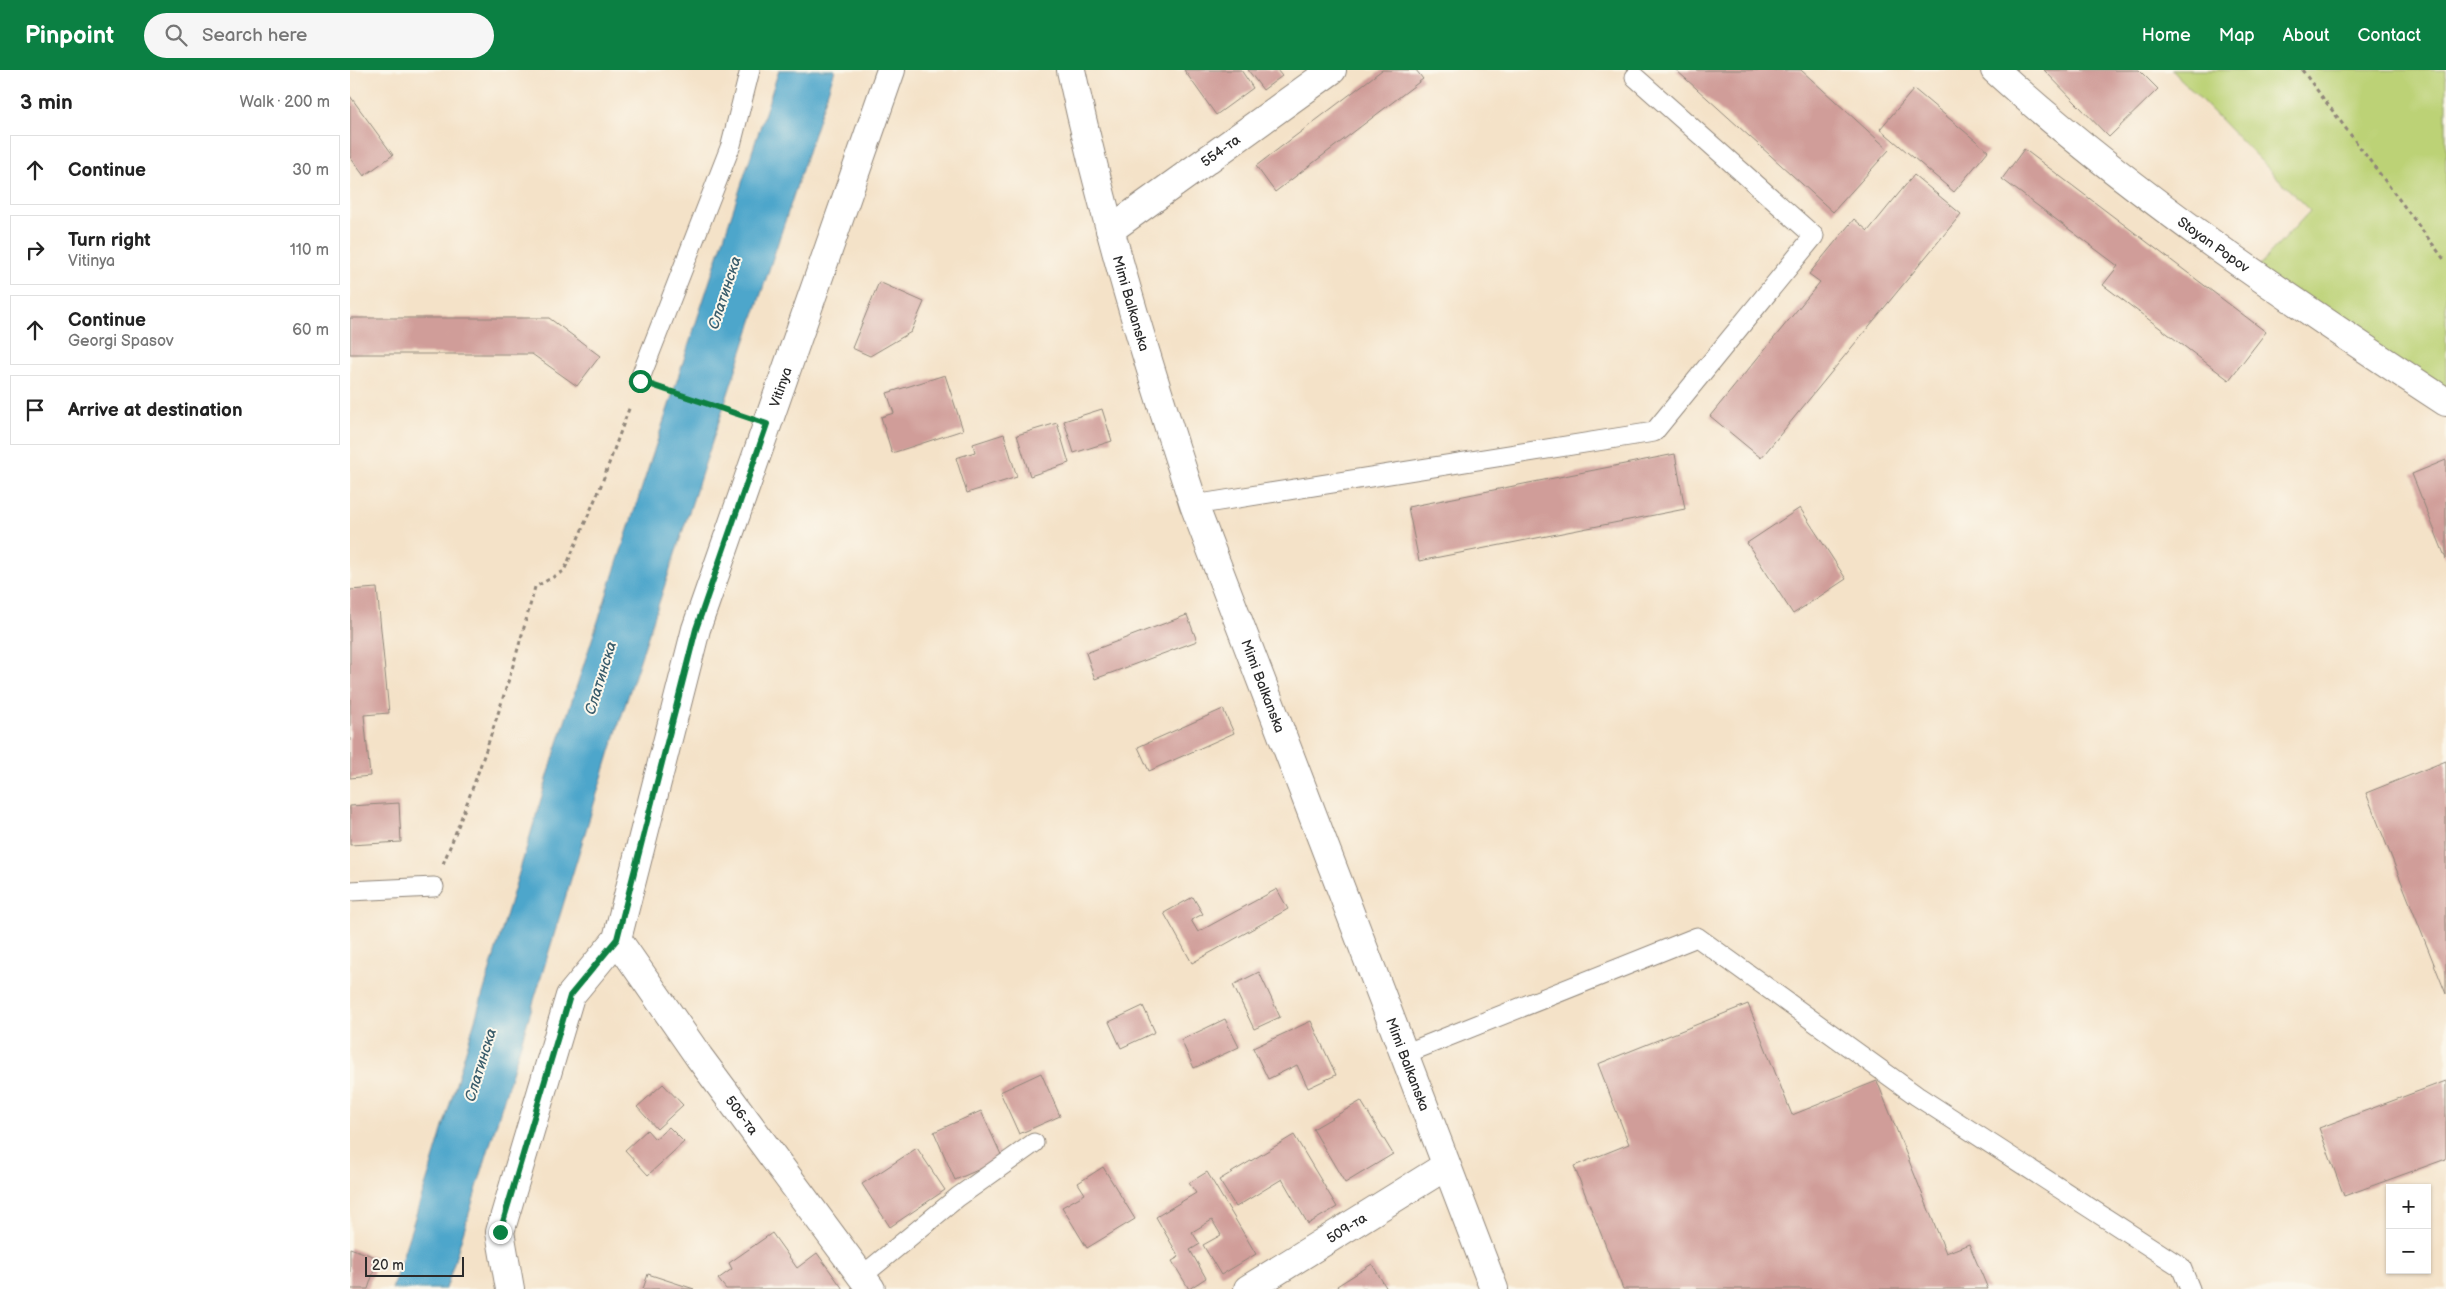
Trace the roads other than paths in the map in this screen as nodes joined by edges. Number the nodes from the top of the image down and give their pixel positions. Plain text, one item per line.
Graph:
1 (750, 70) edge
2 (890, 70) edge
3 (1072, 70) edge
4 (1332, 70) edge
5 (1995, 70) edge
6 (1635, 77) dead end
7 (1110, 230) junction
8 (640, 381) road end
9 (2446, 402) edge
10 (1194, 506) junction
11 (434, 887) road end
12 (350, 891) edge
13 (617, 939) junction
14 (1402, 1055) junction
15 (1034, 1143) dead end
16 (1446, 1166) junction
17 (866, 1282) edge
18 (510, 1289) edge
19 (1248, 1289) edge
20 (1494, 1289) edge
21 (2190, 1289) edge

1 - 8 lane
2 - 13 street, Vitinya
3 - 7 street, Mimi Balkanska
4 - 7 street, 554-та
5 - 9 street, Stoyan Popov
6 - 10 lane
7 - 10 street, Mimi Balkanska
10 - 14 street, Mimi Balkanska
11 - 12 lane
13 - 17 street, 506-та
13 - 18 street
14 - 16 street, Mimi Balkanska
14 - 21 lane
15 - 17 lane
16 - 19 street, 509-та
16 - 20 street, Mimi Balkanska

